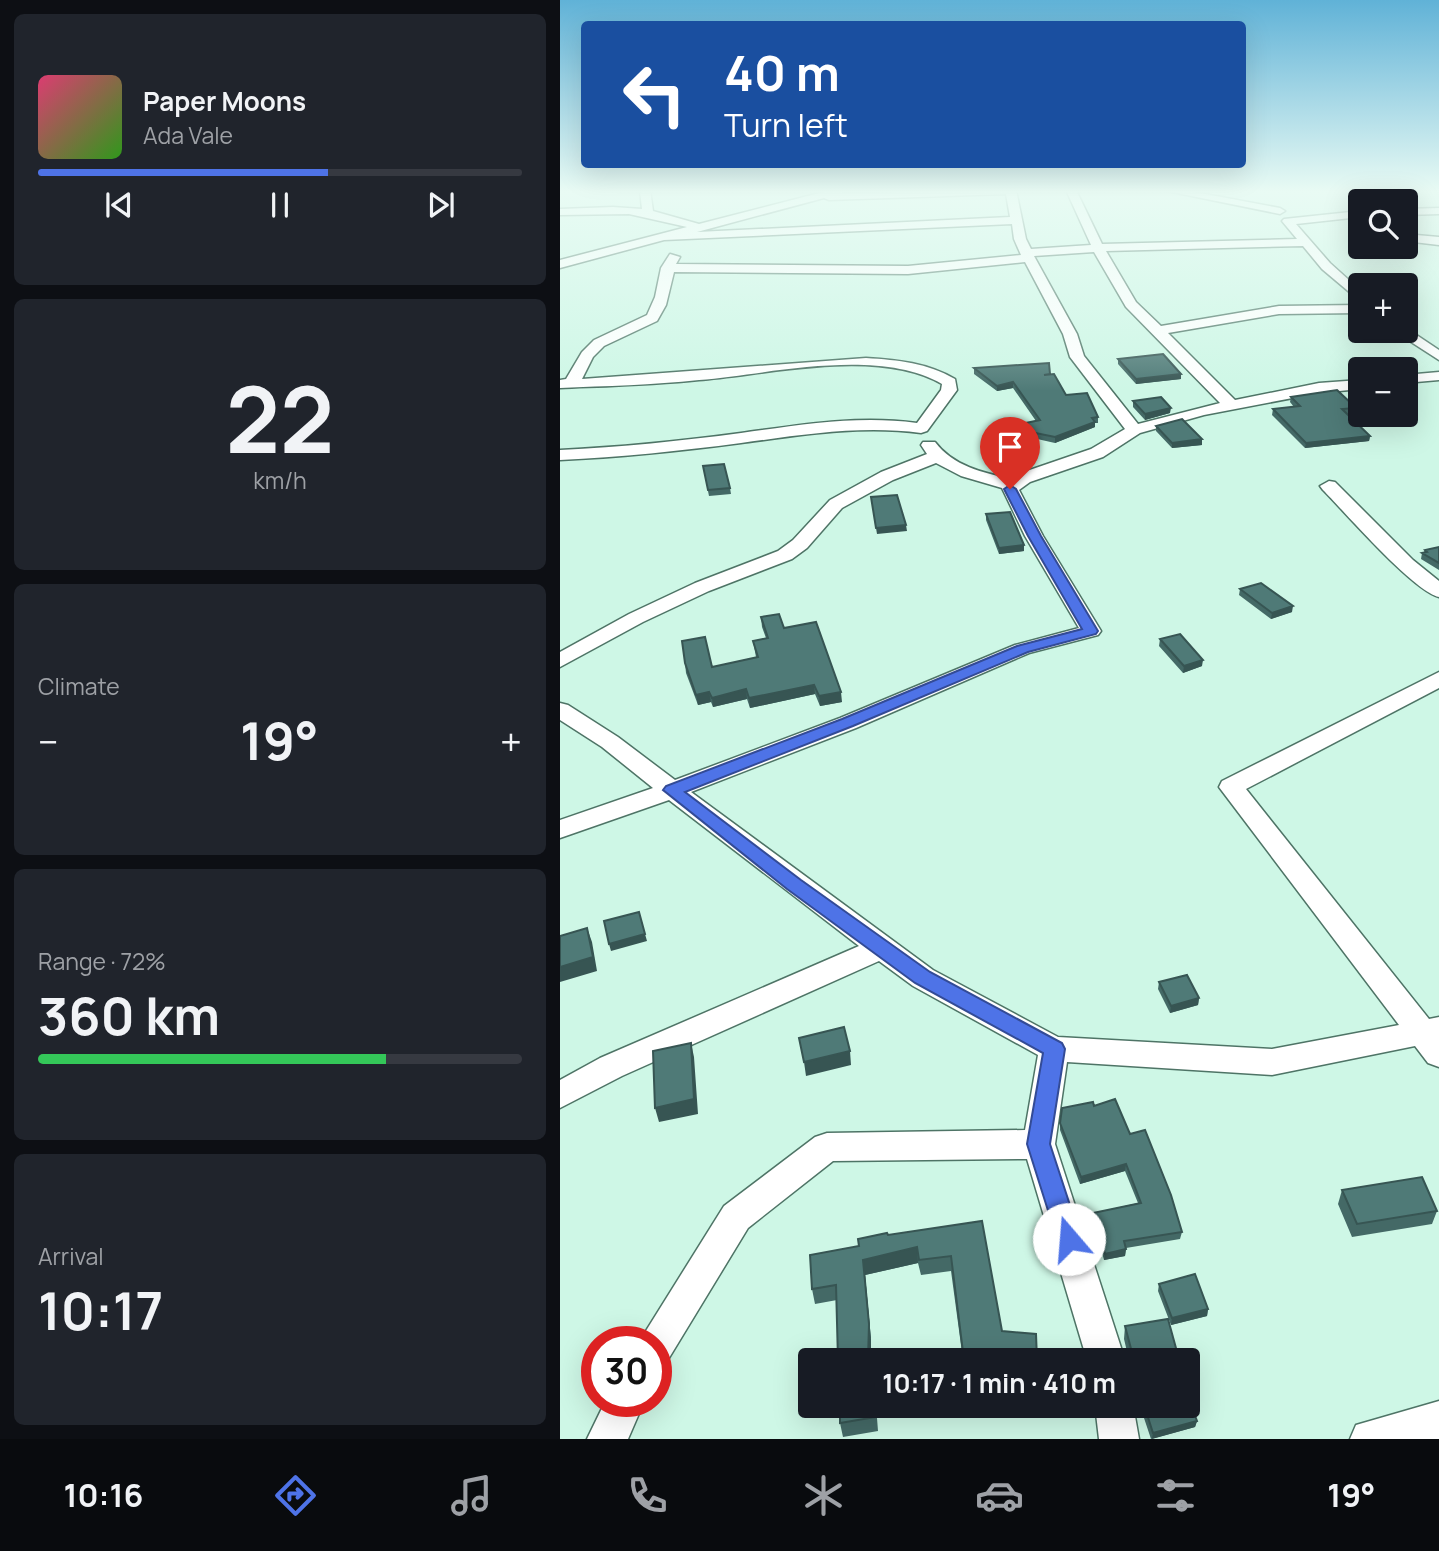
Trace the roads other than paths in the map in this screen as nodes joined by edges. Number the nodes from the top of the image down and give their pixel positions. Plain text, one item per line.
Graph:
1 (585, 257) edge
2 (674, 257) edge
3 (1019, 257) edge
4 (1029, 257) edge
5 (1103, 257) edge
6 (1319, 257) edge
7 (560, 264) edge
8 (667, 268) junction
9 (1348, 286) edge
10 (1348, 309) edge
11 (1157, 331) junction
12 (1417, 343) edge
13 (1439, 356) edge
14 (1439, 376) edge
15 (1418, 378) edge
16 (566, 383) edge
17 (1348, 385) edge
18 (1231, 405) junction
19 (921, 428) junction
20 (1134, 430) junction
21 (560, 455) edge
22 (935, 457) junction
23 (1014, 485) junction
24 (1329, 486) dead end
25 (1439, 591) edge
26 (560, 661) edge
27 (1439, 678) edge
28 (560, 710) edge
29 (672, 790) junction
30 (560, 829) edge
31 (881, 948) junction
32 (1434, 1038) edge
33 (1054, 1049) junction
34 (560, 1095) edge
35 (1039, 1144) junction
36 (668, 1326) edge
37 (1103, 1348) edge
38 (618, 1417) edge
39 (1116, 1418) edge
40 (1439, 1420) edge
41 (607, 1439) edge
42 (1119, 1439) edge
43 (1370, 1439) edge

1 - 7 street
2 - 8 street
3 - 8 street
4 - 20 street
5 - 11 street
6 - 9 street
8 - 16 street
10 - 11 street
11 - 18 street
12 - 13 street
14 - 15 street
16 - 19 street
17 - 18 street
18 - 20 street
19 - 21 street
19 - 22 street
20 - 23 street
22 - 23 street
22 - 26 street
23 - 29 street
24 - 25 street
27 - 32 street
28 - 29 street
29 - 30 street
29 - 31 street
31 - 33 street
31 - 34 street
32 - 33 street
33 - 35 street
35 - 36 street
35 - 37 street
38 - 41 street
39 - 42 street
40 - 43 street

